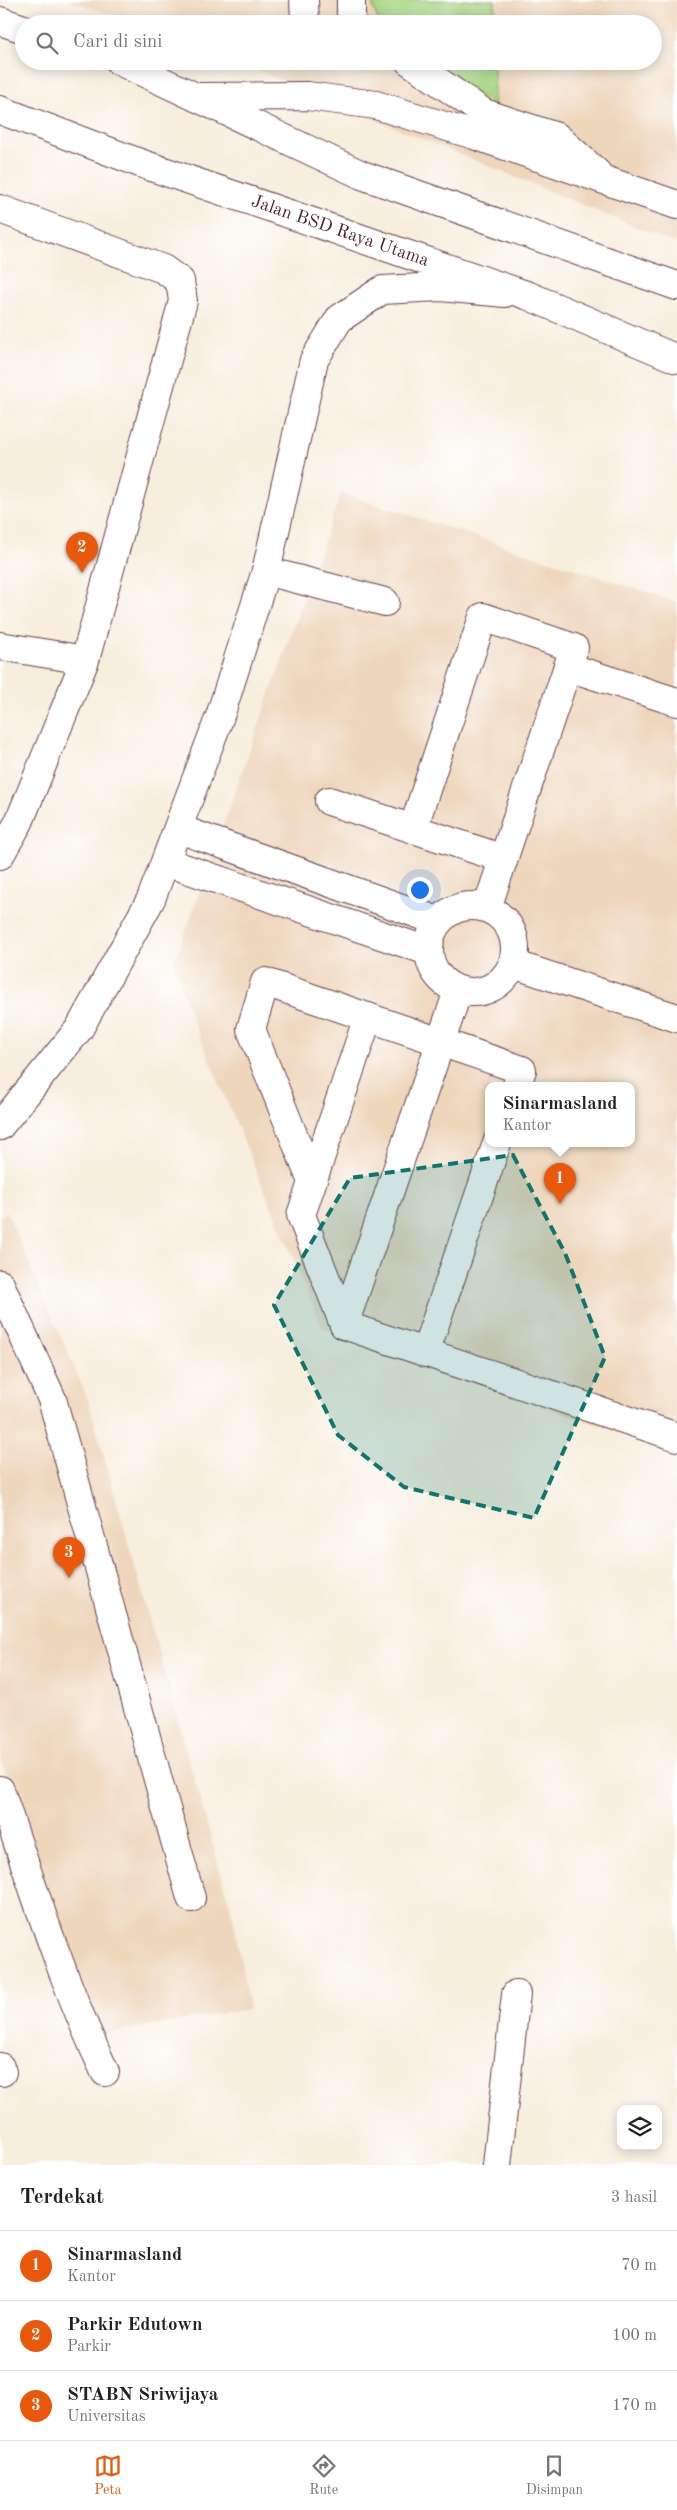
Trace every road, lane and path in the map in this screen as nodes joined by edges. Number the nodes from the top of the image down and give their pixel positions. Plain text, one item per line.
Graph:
1 (304, 0) edge
2 (305, 15) edge
3 (0, 21) edge
4 (15, 26) edge
5 (139, 70) edge
6 (422, 70) edge
7 (196, 97) junction
8 (0, 110) edge
9 (605, 180) junction
10 (677, 205) edge
11 (0, 209) edge
12 (677, 286) edge
13 (529, 296) junction
14 (677, 359) edge
15 (266, 571) junction
16 (385, 602) dead end
17 (0, 646) edge
18 (85, 660) junction
19 (568, 667) junction
20 (677, 702) edge
21 (329, 801) dead end
22 (179, 828) junction
23 (413, 829) junction
24 (0, 854) edge
25 (504, 859) junction
26 (166, 862) junction
27 (487, 908) junction
28 (438, 921) junction
29 (428, 951) junction
30 (513, 964) junction
31 (458, 991) junction
32 (368, 1017) junction
33 (677, 1018) edge
34 (440, 1042) junction
35 (518, 1082) edge
36 (0, 1126) edge
37 (496, 1147) edge
38 (312, 1182) junction
39 (0, 1284) edge
40 (344, 1325) junction
41 (426, 1353) junction
42 (677, 1437) edge
43 (0, 1790) edge
44 (191, 1898) dead end
45 (516, 1994) dead end
46 (105, 2072) dead end
47 (497, 2165) edge

1 - 2 main road
3 - 4 main road
5 - 7 main road
6 - 9 main road
7 - 9 main road
7 - 12 main road
8 - 13 main road, Jalan BSD Raya Utama
9 - 10 main road
11 - 18 main road
13 - 14 main road, Jalan BSD Raya Utama
13 - 15 main road
15 - 16 main road
15 - 22 main road
17 - 18 main road
18 - 24 main road
19 - 20 main road
19 - 23 main road
19 - 25 main road
21 - 23 main road
22 - 26 main road
22 - 28 main road
23 - 25 main road
25 - 27 main road
26 - 29 main road
26 - 36 main road
27 - 28 main road
27 - 30 main road
28 - 29 main road
29 - 31 main road
30 - 31 main road
30 - 33 main road
31 - 34 main road
32 - 34 main road
32 - 38 main road
32 - 38 main road
34 - 35 main road
34 - 40 main road
37 - 41 main road
38 - 40 main road
39 - 44 main road
40 - 41 main road
41 - 42 main road
43 - 46 main road
45 - 47 main road

